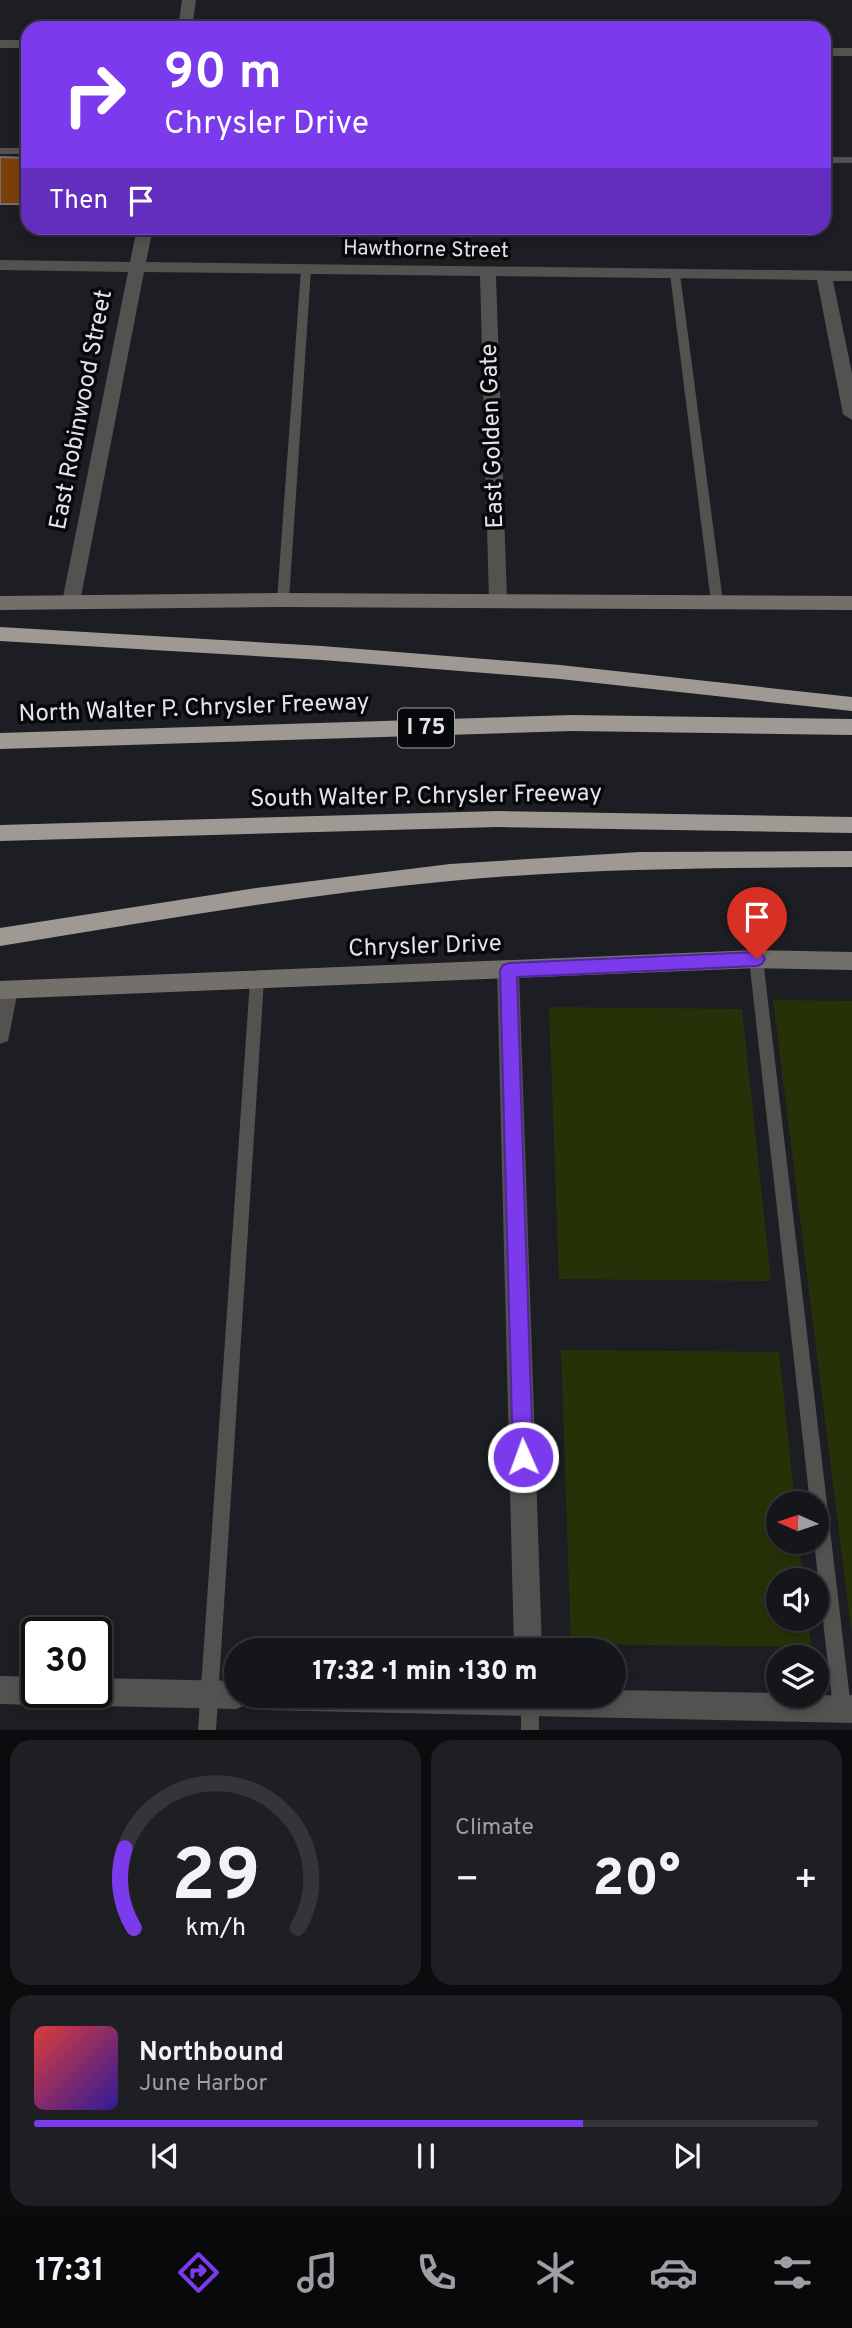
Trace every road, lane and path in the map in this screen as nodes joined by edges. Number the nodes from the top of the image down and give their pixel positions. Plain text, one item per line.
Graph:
1 (189, 0) edge
2 (186, 21) edge
3 (0, 44) edge
4 (21, 44) edge
5 (831, 52) edge
6 (852, 52) edge
7 (0, 151) edge
8 (21, 151) edge
9 (831, 160) edge
10 (852, 160) edge
11 (144, 235) edge
12 (0, 265) edge
13 (137, 267) junction
14 (306, 269) junction
15 (488, 272) junction
16 (675, 274) junction
17 (824, 276) junction
18 (852, 276) edge
19 (852, 414) edge
20 (283, 600) junction
21 (498, 600) junction
22 (71, 602) junction
23 (717, 602) junction
24 (0, 603) edge
25 (852, 603) edge
26 (0, 634) edge
27 (852, 704) edge
28 (852, 727) edge
29 (0, 741) edge
30 (852, 825) edge
31 (0, 833) edge
32 (852, 859) edge
33 (0, 937) edge
34 (757, 959) junction
35 (852, 961) edge
36 (509, 970) junction
37 (257, 980) junction
38 (4, 990) edge
39 (0, 1034) edge
40 (528, 1638) edge
41 (0, 1690) edge
42 (21, 1690) edge
43 (112, 1692) edge
44 (223, 1695) edge
45 (509, 1708) edge
46 (847, 1708) edge
47 (530, 1709) edge
48 (207, 1730) edge

1 - 2 street
3 - 4 street
5 - 6 street
7 - 8 lane
9 - 10 lane
11 - 13 street, East Robinwood Street
12 - 13 street, Hawthorne Street
13 - 14 street, Hawthorne Street
13 - 22 street, East Robinwood Street
14 - 15 street, Hawthorne Street
14 - 20 lane
15 - 16 street, Hawthorne Street
15 - 21 street, East Golden Gate
16 - 17 street, Hawthorne Street
16 - 23 lane
17 - 18 street, Hawthorne Street
17 - 19 street
20 - 21 main road
20 - 22 main road
21 - 23 main road
22 - 24 main road
23 - 25 main road
26 - 27 highway
28 - 29 highway, North Walter P. Chrysler Freeway / I 75
30 - 31 highway, South Walter P. Chrysler Freeway
32 - 33 highway
34 - 35 main road, Chrysler Drive
34 - 36 main road, Chrysler Drive
34 - 46 lane
36 - 37 main road, Chrysler Drive
36 - 40 street
37 - 38 main road, Chrysler Drive
37 - 44 lane
38 - 39 street
41 - 42 street
43 - 44 street
44 - 48 lane
45 - 47 street
46 - 47 street

